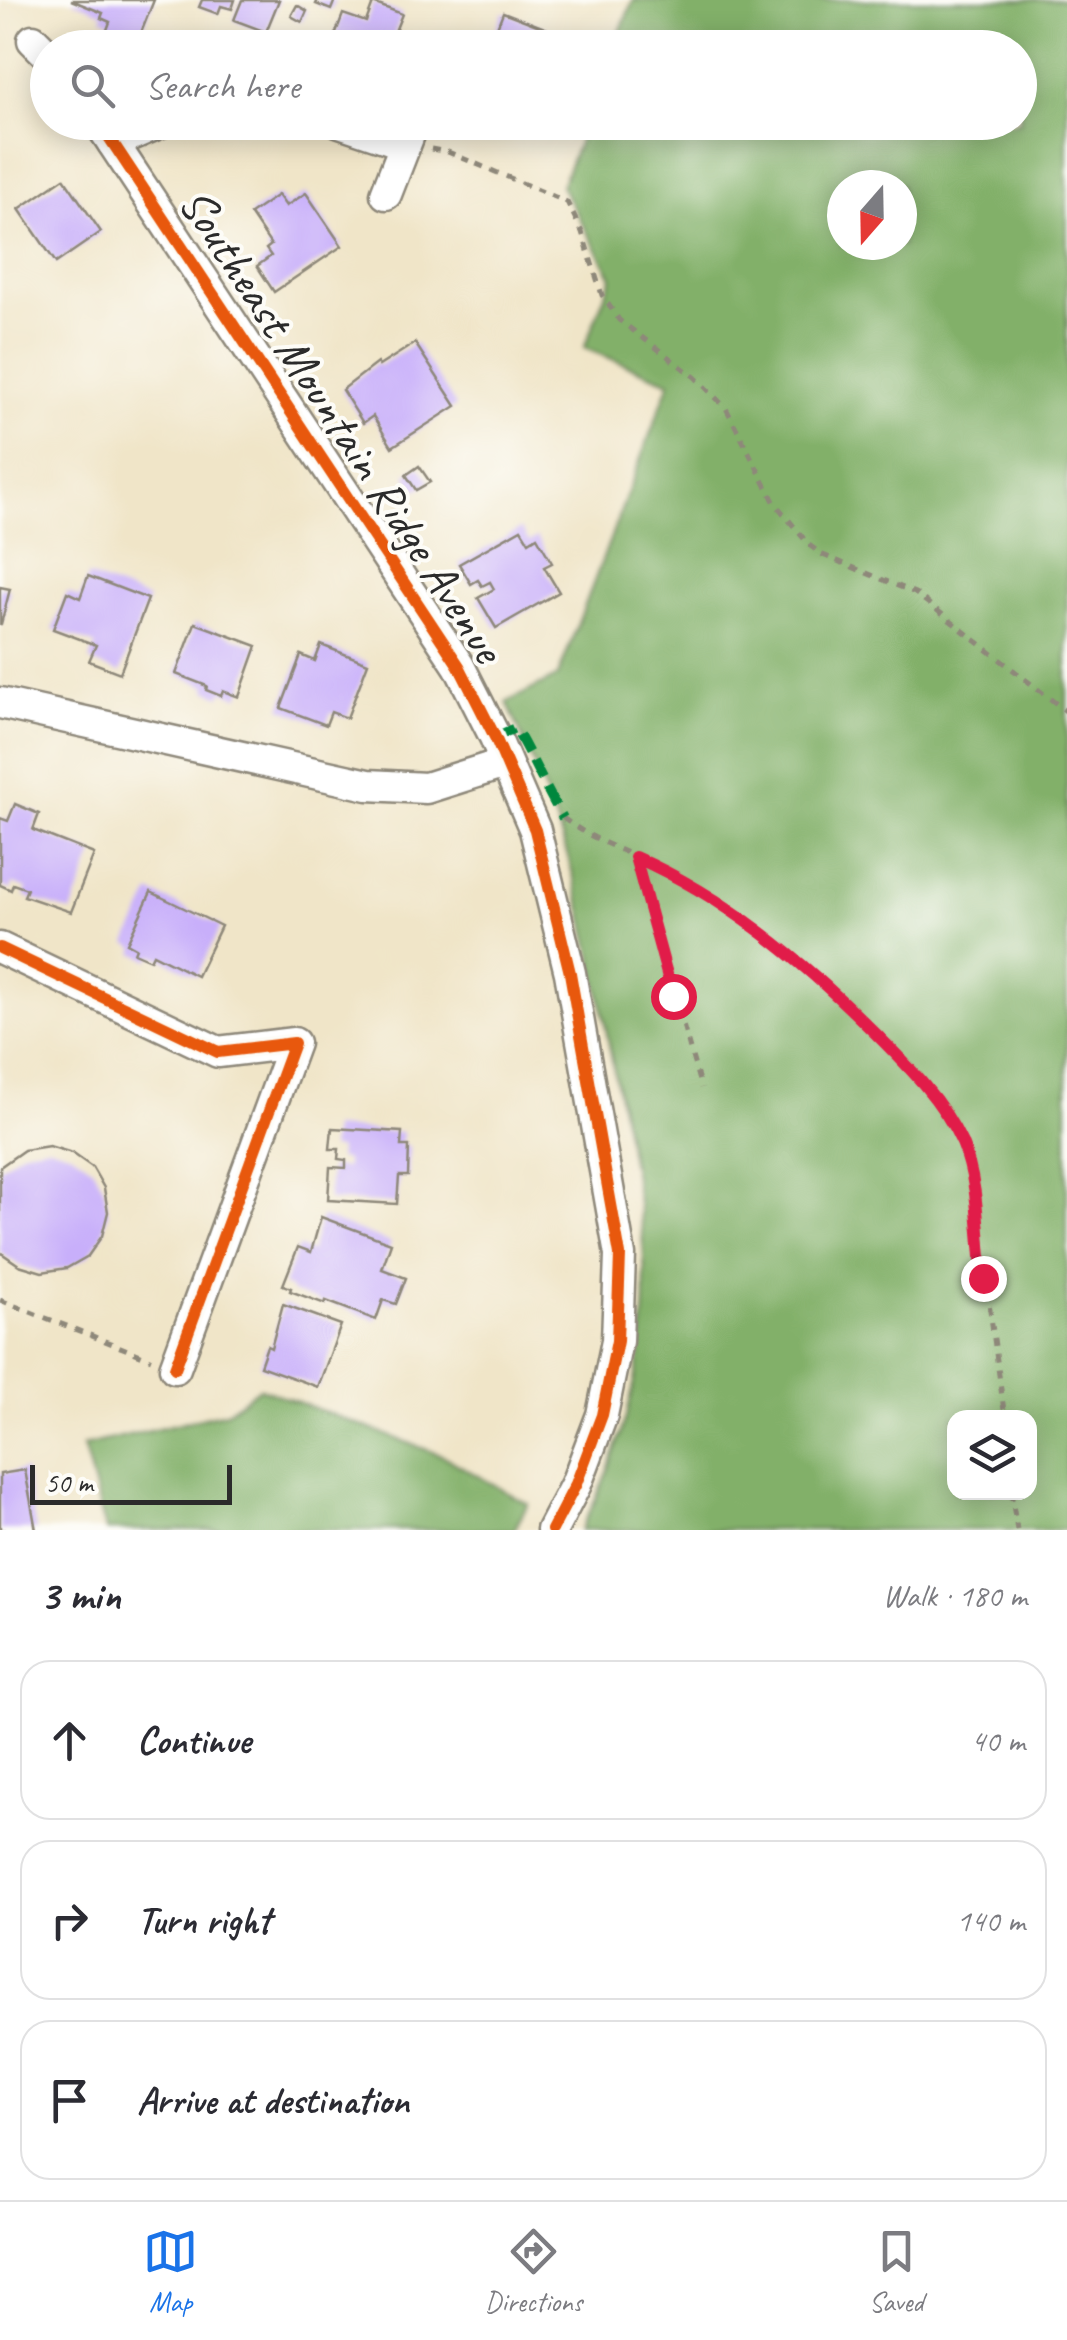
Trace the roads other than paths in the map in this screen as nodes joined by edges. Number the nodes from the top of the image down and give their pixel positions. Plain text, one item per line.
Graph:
1 (111, 140) edge
2 (407, 140) edge
3 (386, 194) dead end
4 (0, 703) edge
5 (504, 763) junction
6 (0, 948) edge
7 (175, 1368) road end
8 (552, 1530) edge

1 - 5 street, Southeast Mountain Ridge Avenue
2 - 3 street
4 - 5 street
5 - 8 street, Southeast Mountain Ridge Avenue
6 - 7 street

